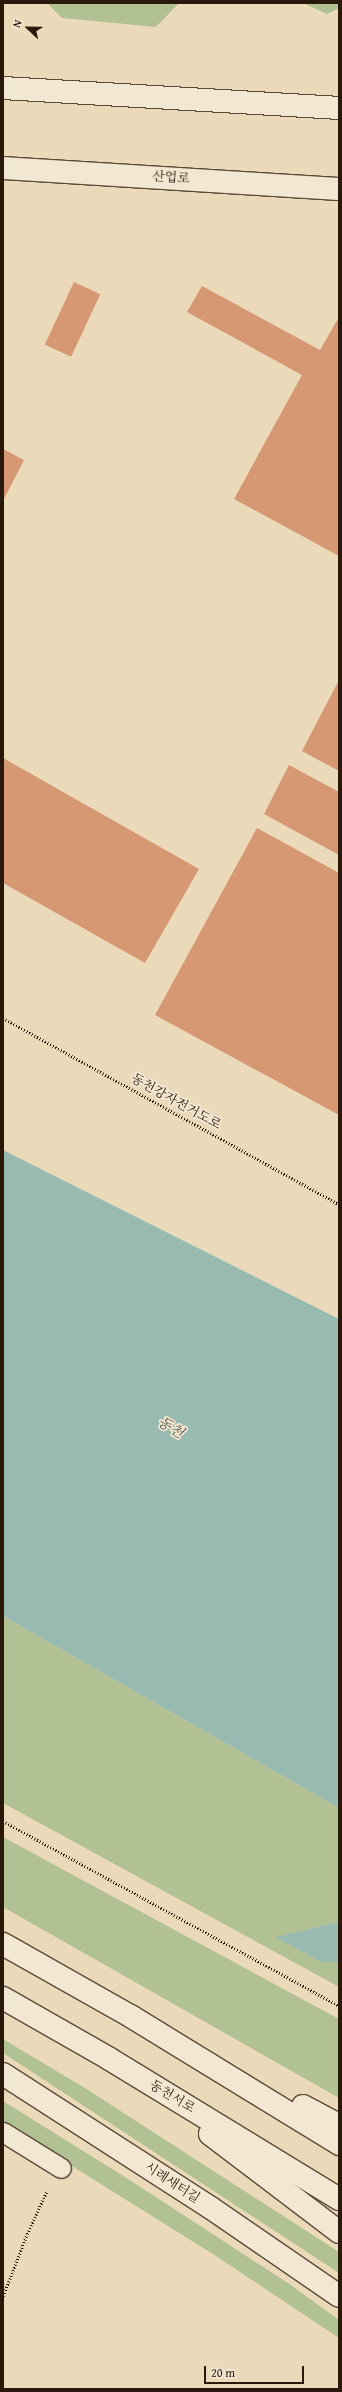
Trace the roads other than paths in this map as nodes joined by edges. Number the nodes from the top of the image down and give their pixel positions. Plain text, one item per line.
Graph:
1 (3, 88) edge
2 (339, 108) edge
3 (3, 168) edge
4 (339, 189) edge
5 (3, 1944) edge
6 (3, 1998) edge
7 (132, 2017) junction
8 (108, 2058) junction
9 (3, 2074) edge
10 (339, 2125) edge
11 (3, 2132) edge
12 (339, 2144) edge
13 (61, 2168) road end
14 (339, 2199) edge
15 (339, 2232) edge
16 (339, 2296) edge

1 - 2 main road
3 - 4 main road, 산업로
5 - 7 main road
6 - 8 main road, 동천서로
7 - 10 main road
7 - 12 main road
8 - 14 main road, 동천서로
8 - 15 main road
9 - 16 main road, 시례새터길
11 - 13 lane

